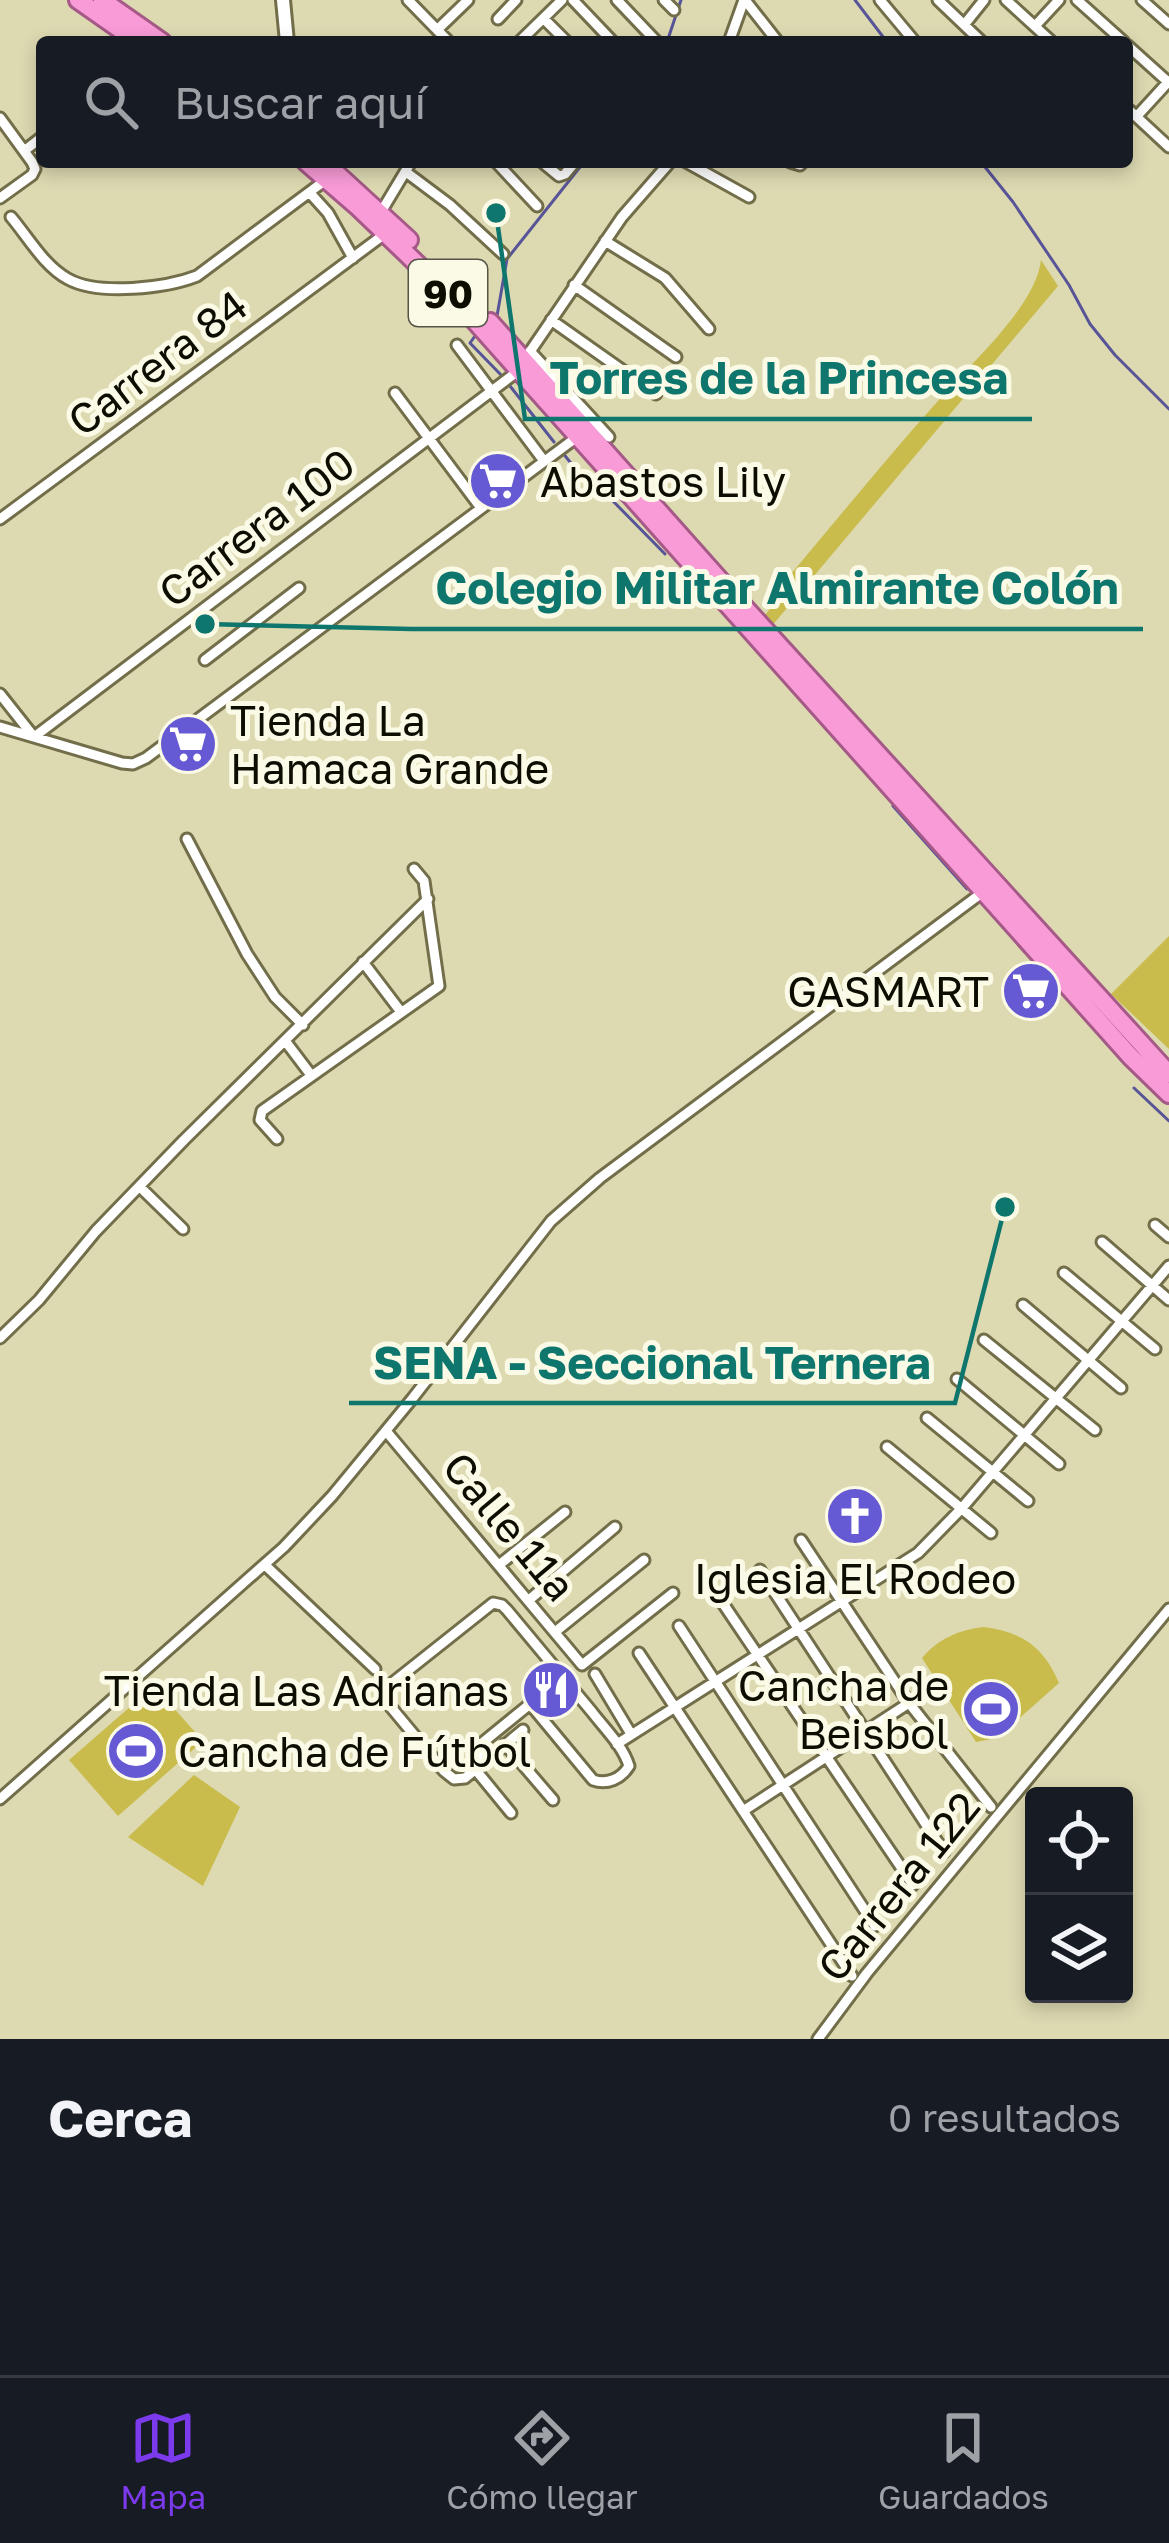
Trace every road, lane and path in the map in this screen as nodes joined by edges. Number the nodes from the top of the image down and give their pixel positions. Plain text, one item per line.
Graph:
1 (78, 0) edge
2 (102, 0) edge
3 (283, 0) edge
4 (468, 0) edge
5 (516, 0) edge
6 (562, 0) edge
7 (573, 0) edge
8 (617, 0) edge
9 (664, 0) edge
10 (744, 0) edge
11 (880, 0) edge
12 (938, 0) edge
13 (984, 0) edge
14 (1006, 0) edge
15 (1059, 0) edge
16 (1077, 0) edge
17 (1142, 0) edge
18 (414, 2) edge
19 (674, 10) dead end
20 (498, 19) dead end
21 (544, 19) junction
22 (1169, 24) edge
23 (964, 25) junction
24 (1035, 26) junction
25 (437, 30) junction
26 (127, 36) edge
27 (153, 36) edge
28 (286, 36) edge
29 (442, 36) edge
30 (526, 36) edge
31 (561, 36) edge
32 (607, 36) edge
33 (651, 36) edge
34 (730, 36) edge
35 (773, 36) edge
36 (910, 36) edge
37 (976, 36) edge
38 (1043, 36) edge
39 (1116, 36) edge
40 (1133, 51) edge
41 (1169, 82) edge
42 (1133, 111) edge
43 (1133, 113) edge
44 (0, 118) edge
45 (36, 142) edge
46 (1169, 147) edge
47 (24, 151) junction
48 (407, 168) edge
49 (409, 168) edge
50 (502, 168) edge
51 (665, 168) edge
52 (697, 168) edge
53 (325, 171) edge
54 (310, 193) junction
55 (749, 197) dead end
56 (0, 198) edge
57 (537, 206) dead end
58 (381, 212) junction
59 (11, 217) dead end
60 (386, 233) junction
61 (604, 241) junction
62 (503, 254) dead end
63 (353, 258) junction
64 (574, 285) junction
65 (551, 320) junction
66 (709, 329) dead end
67 (458, 345) dead end
68 (676, 357) dead end
69 (524, 360) junction
70 (492, 390) junction
71 (395, 393) dead end
72 (656, 394) dead end
73 (577, 437) junction
74 (609, 437) dead end
75 (429, 438) junction
76 (544, 461) junction
77 (481, 508) junction
78 (0, 519) edge
79 (299, 588) dead end
80 (206, 660) dead end
81 (0, 694) edge
82 (0, 727) edge
83 (34, 737) junction
84 (187, 839) dead end
85 (414, 869) dead end
86 (991, 886) junction
87 (428, 899) junction
88 (363, 962) junction
89 (401, 1012) junction
90 (303, 1025) junction
91 (286, 1042) junction
92 (1169, 1074) edge
93 (311, 1075) junction
94 (1169, 1094) edge
95 (278, 1139) dead end
96 (140, 1186) junction
97 (1154, 1225) dead end
98 (183, 1229) dead end
99 (1169, 1238) edge
100 (1102, 1242) dead end
101 (1169, 1266) edge
102 (1064, 1273) dead end
103 (1152, 1286) junction
104 (1169, 1300) edge
105 (1022, 1306) dead end
106 (1122, 1321) junction
107 (0, 1338) edge
108 (985, 1340) dead end
109 (1154, 1349) dead end
110 (1089, 1360) junction
111 (957, 1379) dead end
112 (1120, 1388) dead end
113 (1056, 1399) junction
114 (926, 1418) dead end
115 (1094, 1430) dead end
116 (386, 1431) junction
117 (1024, 1436) junction
118 (887, 1448) dead end
119 (1059, 1464) dead end
120 (994, 1472) junction
121 (1028, 1502) dead end
122 (962, 1508) junction
123 (565, 1512) dead end
124 (615, 1527) dead end
125 (991, 1533) dead end
126 (801, 1540) dead end
127 (644, 1560) dead end
128 (265, 1564) junction
129 (499, 1565) junction
130 (760, 1570) dead end
131 (673, 1593) dead end
132 (720, 1599) dead end
133 (529, 1600) junction
134 (843, 1602) junction
135 (1169, 1609) edge
136 (679, 1626) dead end
137 (799, 1630) junction
138 (556, 1632) junction
139 (640, 1653) dead end
140 (758, 1655) junction
141 (375, 1669) dead end
142 (595, 1674) dead end
143 (715, 1682) junction
144 (573, 1689) junction
145 (909, 1703) junction
146 (675, 1707) junction
147 (540, 1716) junction
148 (650, 1723) junction
149 (523, 1730) dead end
150 (865, 1732) junction
151 (632, 1734) junction
152 (657, 1734) dead end
153 (506, 1744) junction
154 (617, 1744) junction
155 (827, 1756) junction
156 (486, 1760) junction
157 (475, 1769) junction
158 (783, 1785) junction
159 (0, 1799) edge
160 (553, 1800) dead end
161 (991, 1807) dead end
162 (742, 1811) junction
163 (511, 1813) dead end
164 (944, 1852) dead end
165 (913, 1885) dead end
166 (874, 1926) dead end
167 (852, 1976) dead end
168 (818, 2039) edge

1 - 26 highway
2 - 27 highway
3 - 28 street
4 - 25 street
5 - 20 street
6 - 21 street
7 - 32 street
8 - 33 street
9 - 19 street
10 - 34 street
10 - 35 street
11 - 36 street
12 - 23 street
13 - 23 street
14 - 24 street
15 - 24 street
16 - 39 street
17 - 22 street
18 - 25 street
21 - 30 street
21 - 31 street
23 - 37 street
24 - 38 street
25 - 29 street
40 - 41 street
41 - 42 street
43 - 46 street
44 - 47 street
45 - 47 street
47 - 56 street
48 - 58 street
49 - 62 street
50 - 57 street
51 - 61 street, Carrera 100
52 - 55 street
53 - 54 street
53 - 58 highway, 90
53 - 60 highway, 90
54 - 59 street
54 - 63 street
58 - 69 highway, 90
60 - 63 street, Carrera 84
60 - 69 highway, 90
61 - 64 street, Carrera 100
61 - 66 street
63 - 78 street, Carrera 84
64 - 65 street, Carrera 100
64 - 68 street
65 - 69 street, Carrera 100
65 - 72 street
67 - 70 street
69 - 70 street, Carrera 100
69 - 73 highway, 90
69 - 74 street
69 - 86 highway, 90
70 - 75 street, Carrera 100
70 - 76 street
71 - 75 street
73 - 76 street
73 - 86 highway, 90
75 - 77 street
75 - 83 street, Carrera 100
76 - 77 street
77 - 83 street
79 - 80 street
81 - 83 street
82 - 83 street
84 - 90 street
85 - 87 street
86 - 92 highway, 90
86 - 94 highway, 90
86 - 116 street
87 - 88 street
87 - 89 street
88 - 89 street
88 - 90 street
89 - 93 street
90 - 91 street
91 - 93 street
91 - 96 street
93 - 95 street
96 - 98 street
96 - 107 street
97 - 99 street
100 - 103 street
101 - 103 street
102 - 106 street
103 - 104 street
103 - 106 street
105 - 110 street
106 - 109 street
106 - 110 street
108 - 113 street
110 - 112 street
110 - 113 street
111 - 117 street
113 - 115 street
113 - 117 street
114 - 120 street
116 - 128 street
116 - 129 street, Calle 11a
117 - 119 street
117 - 120 street
118 - 122 street
120 - 121 street
120 - 122 street
122 - 125 street
122 - 134 street
123 - 129 street
124 - 133 street
126 - 134 street
127 - 138 street
128 - 141 street
128 - 159 street
129 - 133 street, Calle 11a
130 - 137 street
131 - 138 street, Calle 11a
132 - 140 street
133 - 138 street, Calle 11a
134 - 137 street
134 - 145 street
135 - 168 street, Carrera 122
136 - 143 street
137 - 140 street
137 - 150 street
139 - 146 street
140 - 143 street
140 - 155 street
142 - 151 street
143 - 146 street
143 - 158 street
144 - 147 street
144 - 154 street
144 - 157 street
145 - 150 street
145 - 161 street
146 - 148 street
146 - 162 street
147 - 154 street
147 - 156 street
148 - 151 street
148 - 152 street
149 - 153 street
150 - 155 street
150 - 164 street
151 - 154 street
153 - 156 street
153 - 160 street
155 - 158 street
155 - 165 street
156 - 157 street
157 - 163 street
158 - 162 street
158 - 166 street
162 - 167 street

